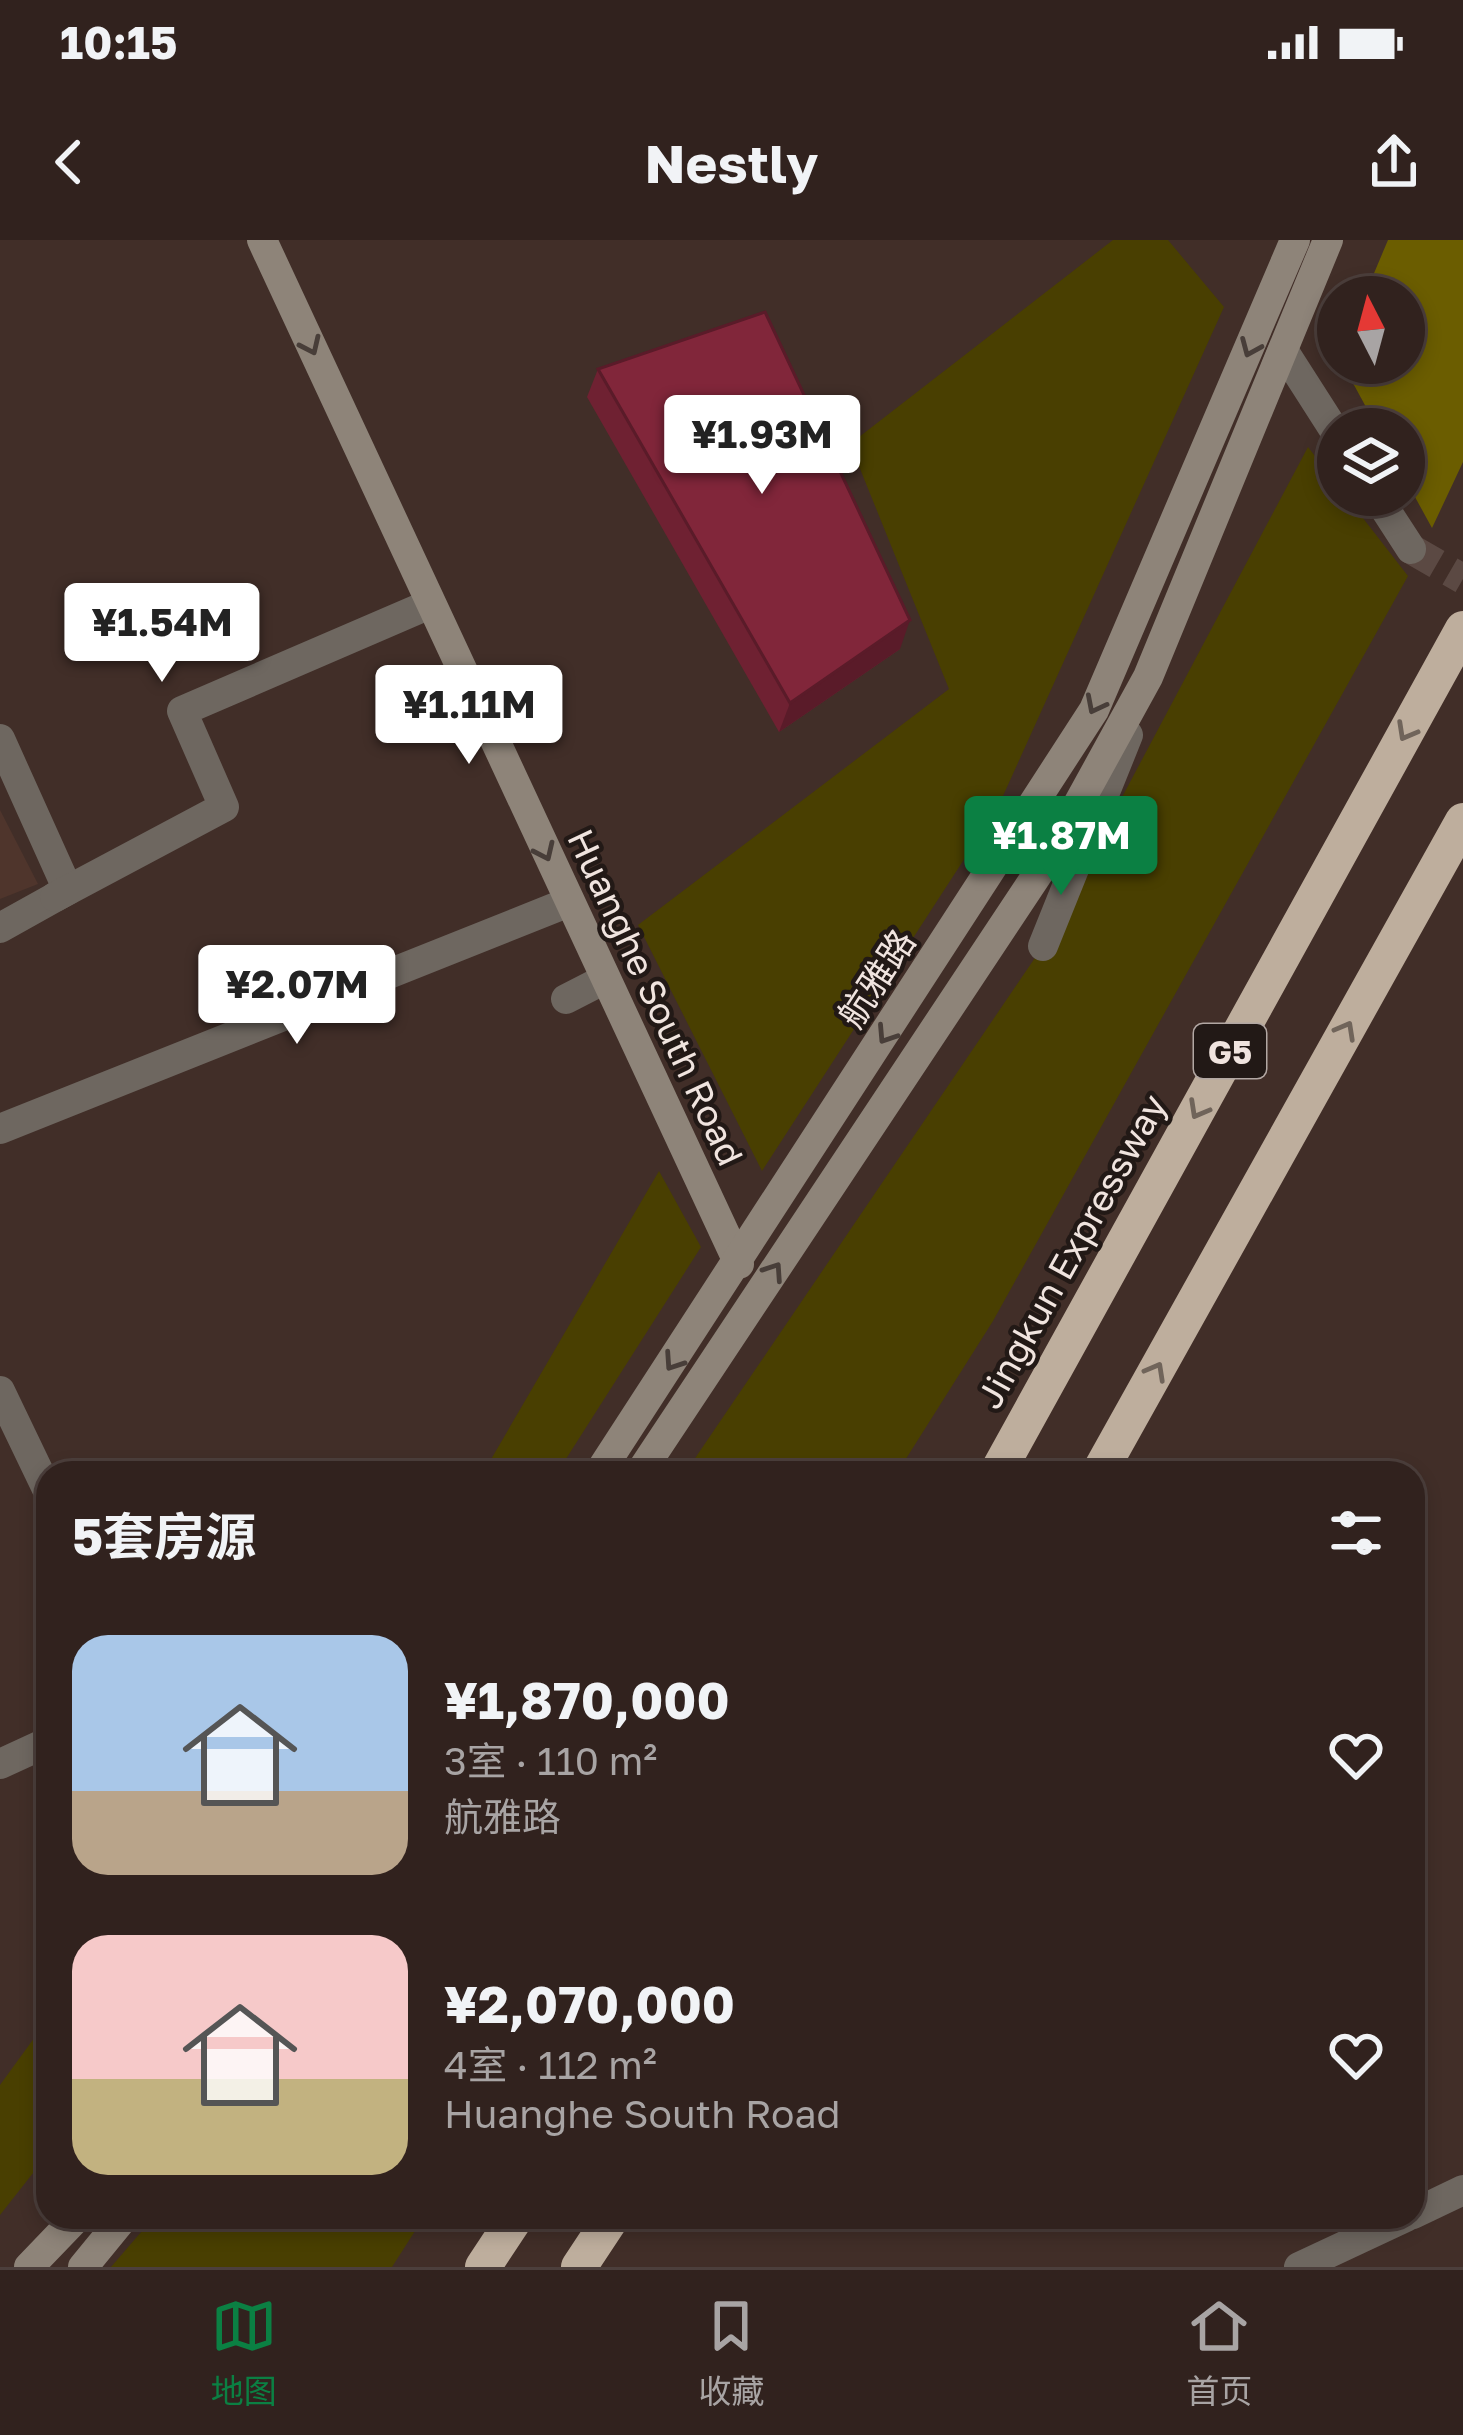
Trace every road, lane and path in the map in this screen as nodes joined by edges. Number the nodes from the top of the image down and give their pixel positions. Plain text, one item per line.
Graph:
1 (262, 240) edge
2 (1295, 240) edge
3 (1328, 240) edge
4 (1283, 350) junction
5 (1320, 408) edge
6 (1389, 516) edge
7 (1411, 550) tunnel mouth
8 (430, 604) junction
9 (1463, 629) edge
10 (0, 739) edge
11 (1463, 821) edge
12 (56, 898) junction
13 (568, 902) junction
14 (0, 928) edge
15 (1043, 946) dead end
16 (605, 979) junction
17 (566, 999) dead end
18 (0, 1130) edge
19 (739, 1264) junction
20 (0, 1391) edge
21 (607, 1461) edge
22 (648, 1461) edge
23 (1004, 1461) edge
24 (1107, 1461) edge
25 (36, 1465) edge
26 (36, 1748) edge
27 (0, 1764) edge
28 (1463, 2190) edge
29 (1425, 2208) edge
30 (65, 2229) edge
31 (114, 2229) edge
32 (508, 2229) edge
33 (604, 2229) edge
34 (1379, 2229) edge
35 (29, 2267) edge
36 (83, 2267) edge
37 (483, 2267) edge
38 (579, 2267) edge
39 (1299, 2267) edge

1 -> 8 street, Huanghe South Road
2 -> 19 street, 航雅路
3 - 4 street
4 - 5 street
4 - 15 street
22 -> 4 street
6 - 7 street
8 - 12 street
8 -> 13 street, Huanghe South Road
9 -> 23 highway, Jingkun Expressway / G5
10 - 12 street
24 -> 11 highway, G5
12 - 14 street
13 - 16 street, Huanghe South Road
13 - 18 street
16 - 17 street
16 - 19 street, Huanghe South Road
19 -> 21 street, 航雅路
20 - 25 street
26 - 27 street
28 - 29 street
30 - 35 street
31 - 36 street
32 - 37 highway
33 - 38 highway
34 - 39 street

